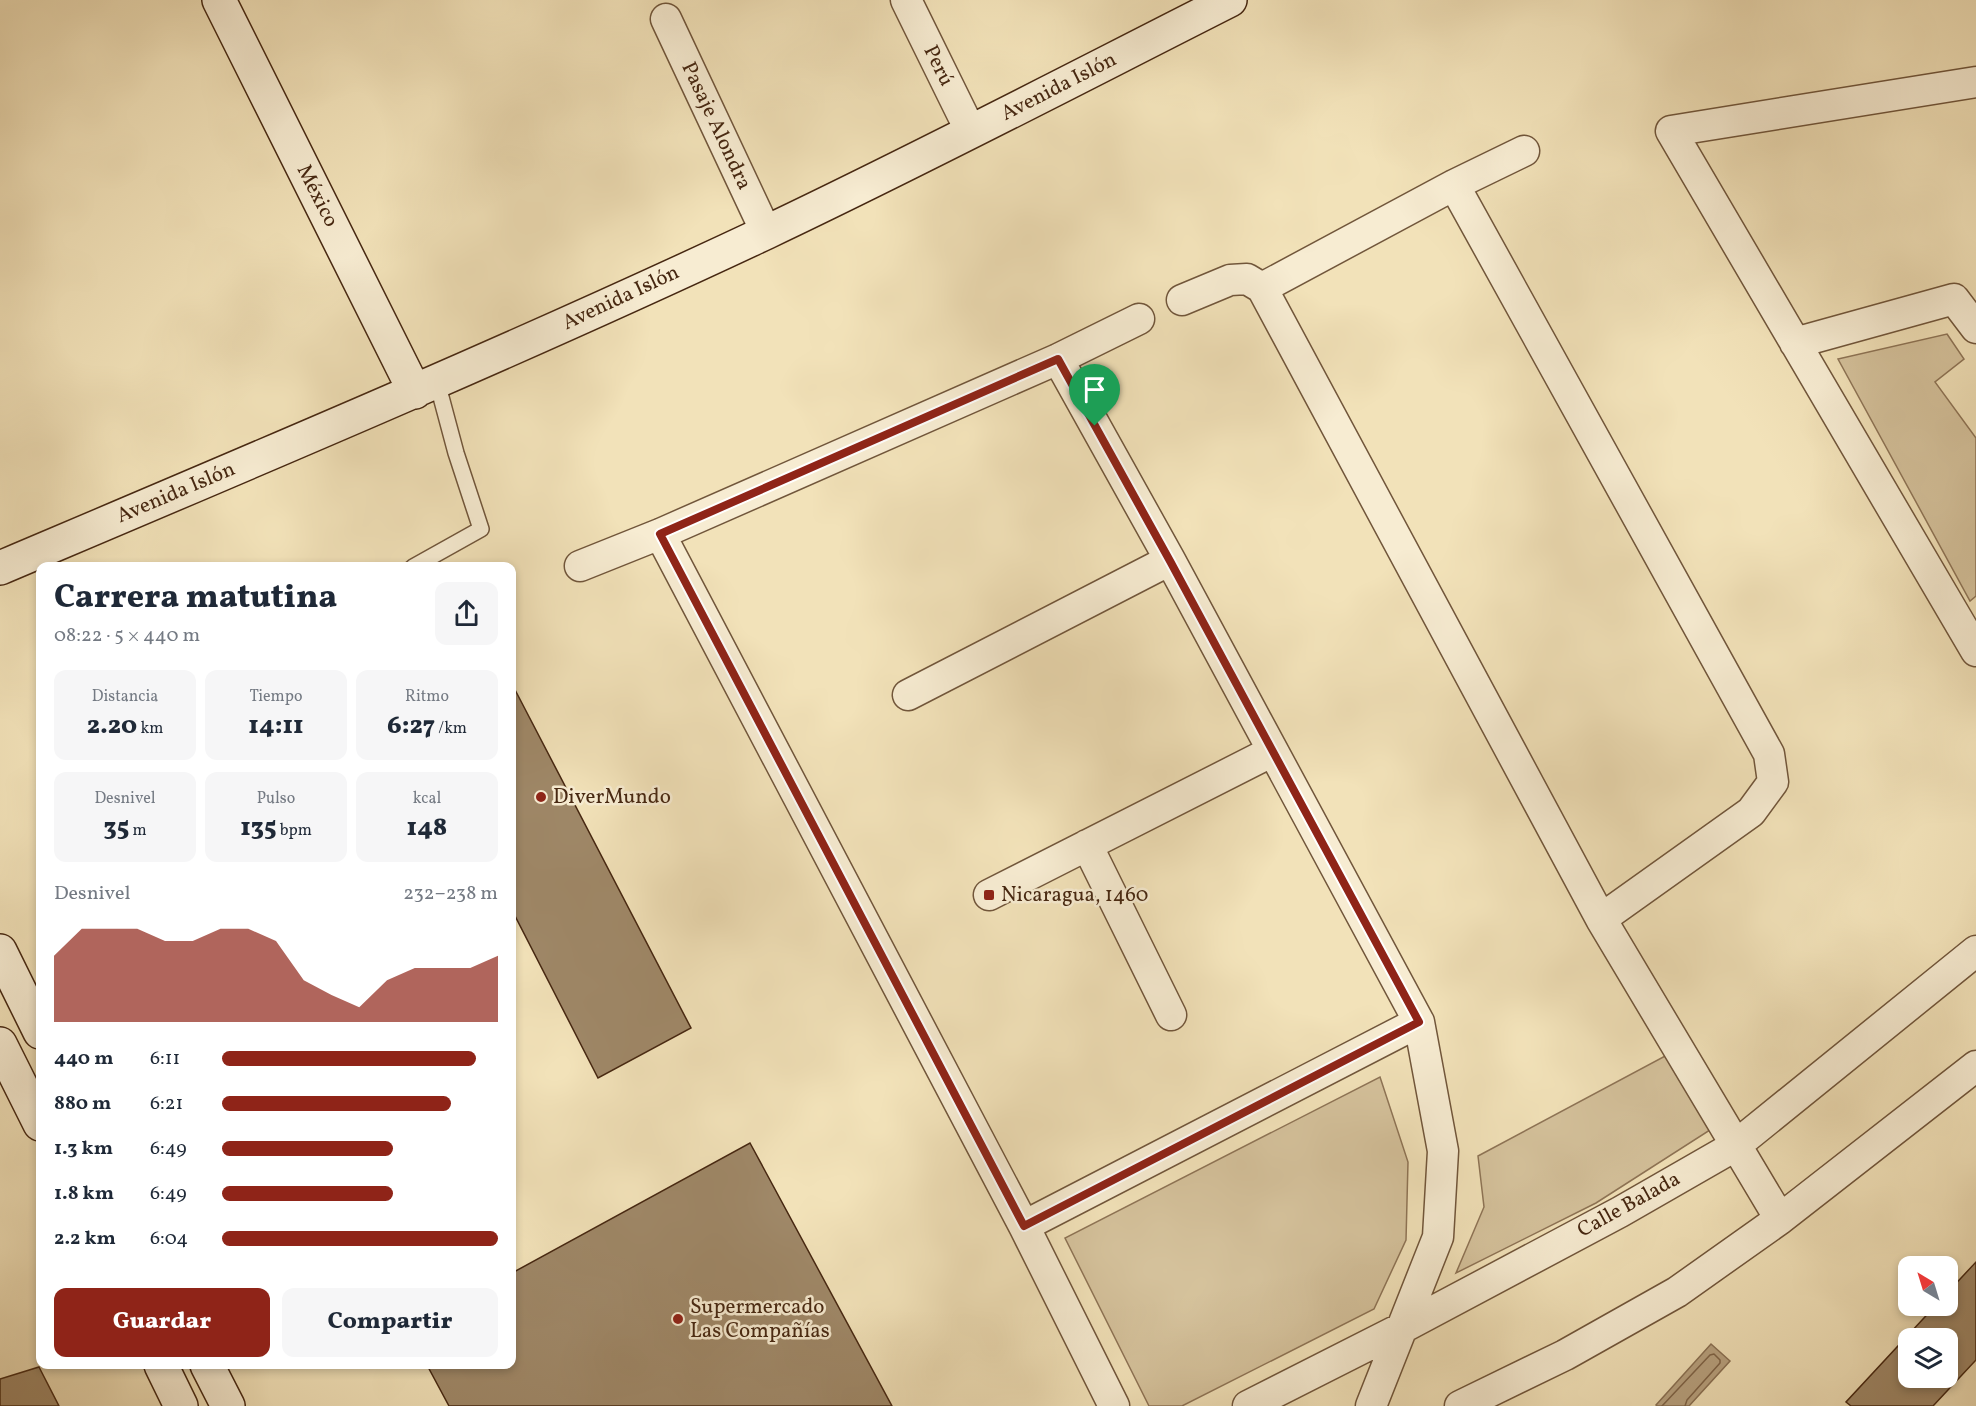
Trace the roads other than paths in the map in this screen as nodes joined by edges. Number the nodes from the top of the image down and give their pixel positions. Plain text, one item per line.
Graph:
1 (219, 0) edge
2 (906, 0) edge
3 (1230, 0) edge
4 (666, 20) dead end
5 (1976, 82) edge
6 (971, 132) junction
7 (1524, 151) dead end
8 (1454, 185) junction
9 (766, 232) junction
10 (1262, 288) junction
11 (1182, 300) dead end
12 (1139, 319) dead end
13 (1976, 328) edge
14 (1795, 343) junction
15 (1058, 359) junction
16 (426, 387) junction
17 (660, 534) junction
18 (1170, 561) junction
19 (422, 562) edge
20 (580, 566) dead end
21 (0, 568) edge
22 (1975, 646) edge
23 (908, 695) dead end
24 (1273, 751) junction
25 (1087, 845) junction
26 (989, 895) dead end
27 (1601, 919) junction
28 (1976, 951) edge
29 (0, 953) edge
30 (1171, 1014) dead end
31 (1419, 1022) junction
32 (36, 1024) edge
33 (0, 1044) edge
34 (1976, 1066) edge
35 (36, 1116) edge
36 (1735, 1146) junction
37 (1780, 1219) junction
38 (1024, 1226) junction
39 (1402, 1328) junction
40 (163, 1369) edge
41 (212, 1369) edge
42 (181, 1406) edge
43 (228, 1406) edge
44 (1114, 1406) edge
45 (1248, 1406) edge
46 (1371, 1406) edge
47 (1460, 1406) edge

1 - 16 main road, México
2 - 6 street, Perú
3 - 6 main road, Avenida Islón
4 - 9 street, Pasaje Alondra
5 - 14 street
6 - 9 main road, Avenida Islón
7 - 8 street
8 - 10 street
8 - 27 street
9 - 16 main road, Avenida Islón
10 - 11 street
10 - 27 street
12 - 15 street
13 - 14 street
14 - 22 street
15 - 17 street
15 - 18 street
16 - 19 lane
16 - 21 main road, Avenida Islón
17 - 20 street
17 - 38 street
18 - 23 street
18 - 24 street
24 - 25 street
24 - 31 street
25 - 26 street
25 - 30 street
27 - 36 street
28 - 36 street, Calle Balada
29 - 32 main road
31 - 38 street
31 - 39 street
33 - 35 main road
34 - 37 street
36 - 37 street
36 - 39 street, Calle Balada
37 - 47 street
38 - 44 street
39 - 45 street, Calle Balada
39 - 46 street
40 - 42 main road
41 - 43 main road

